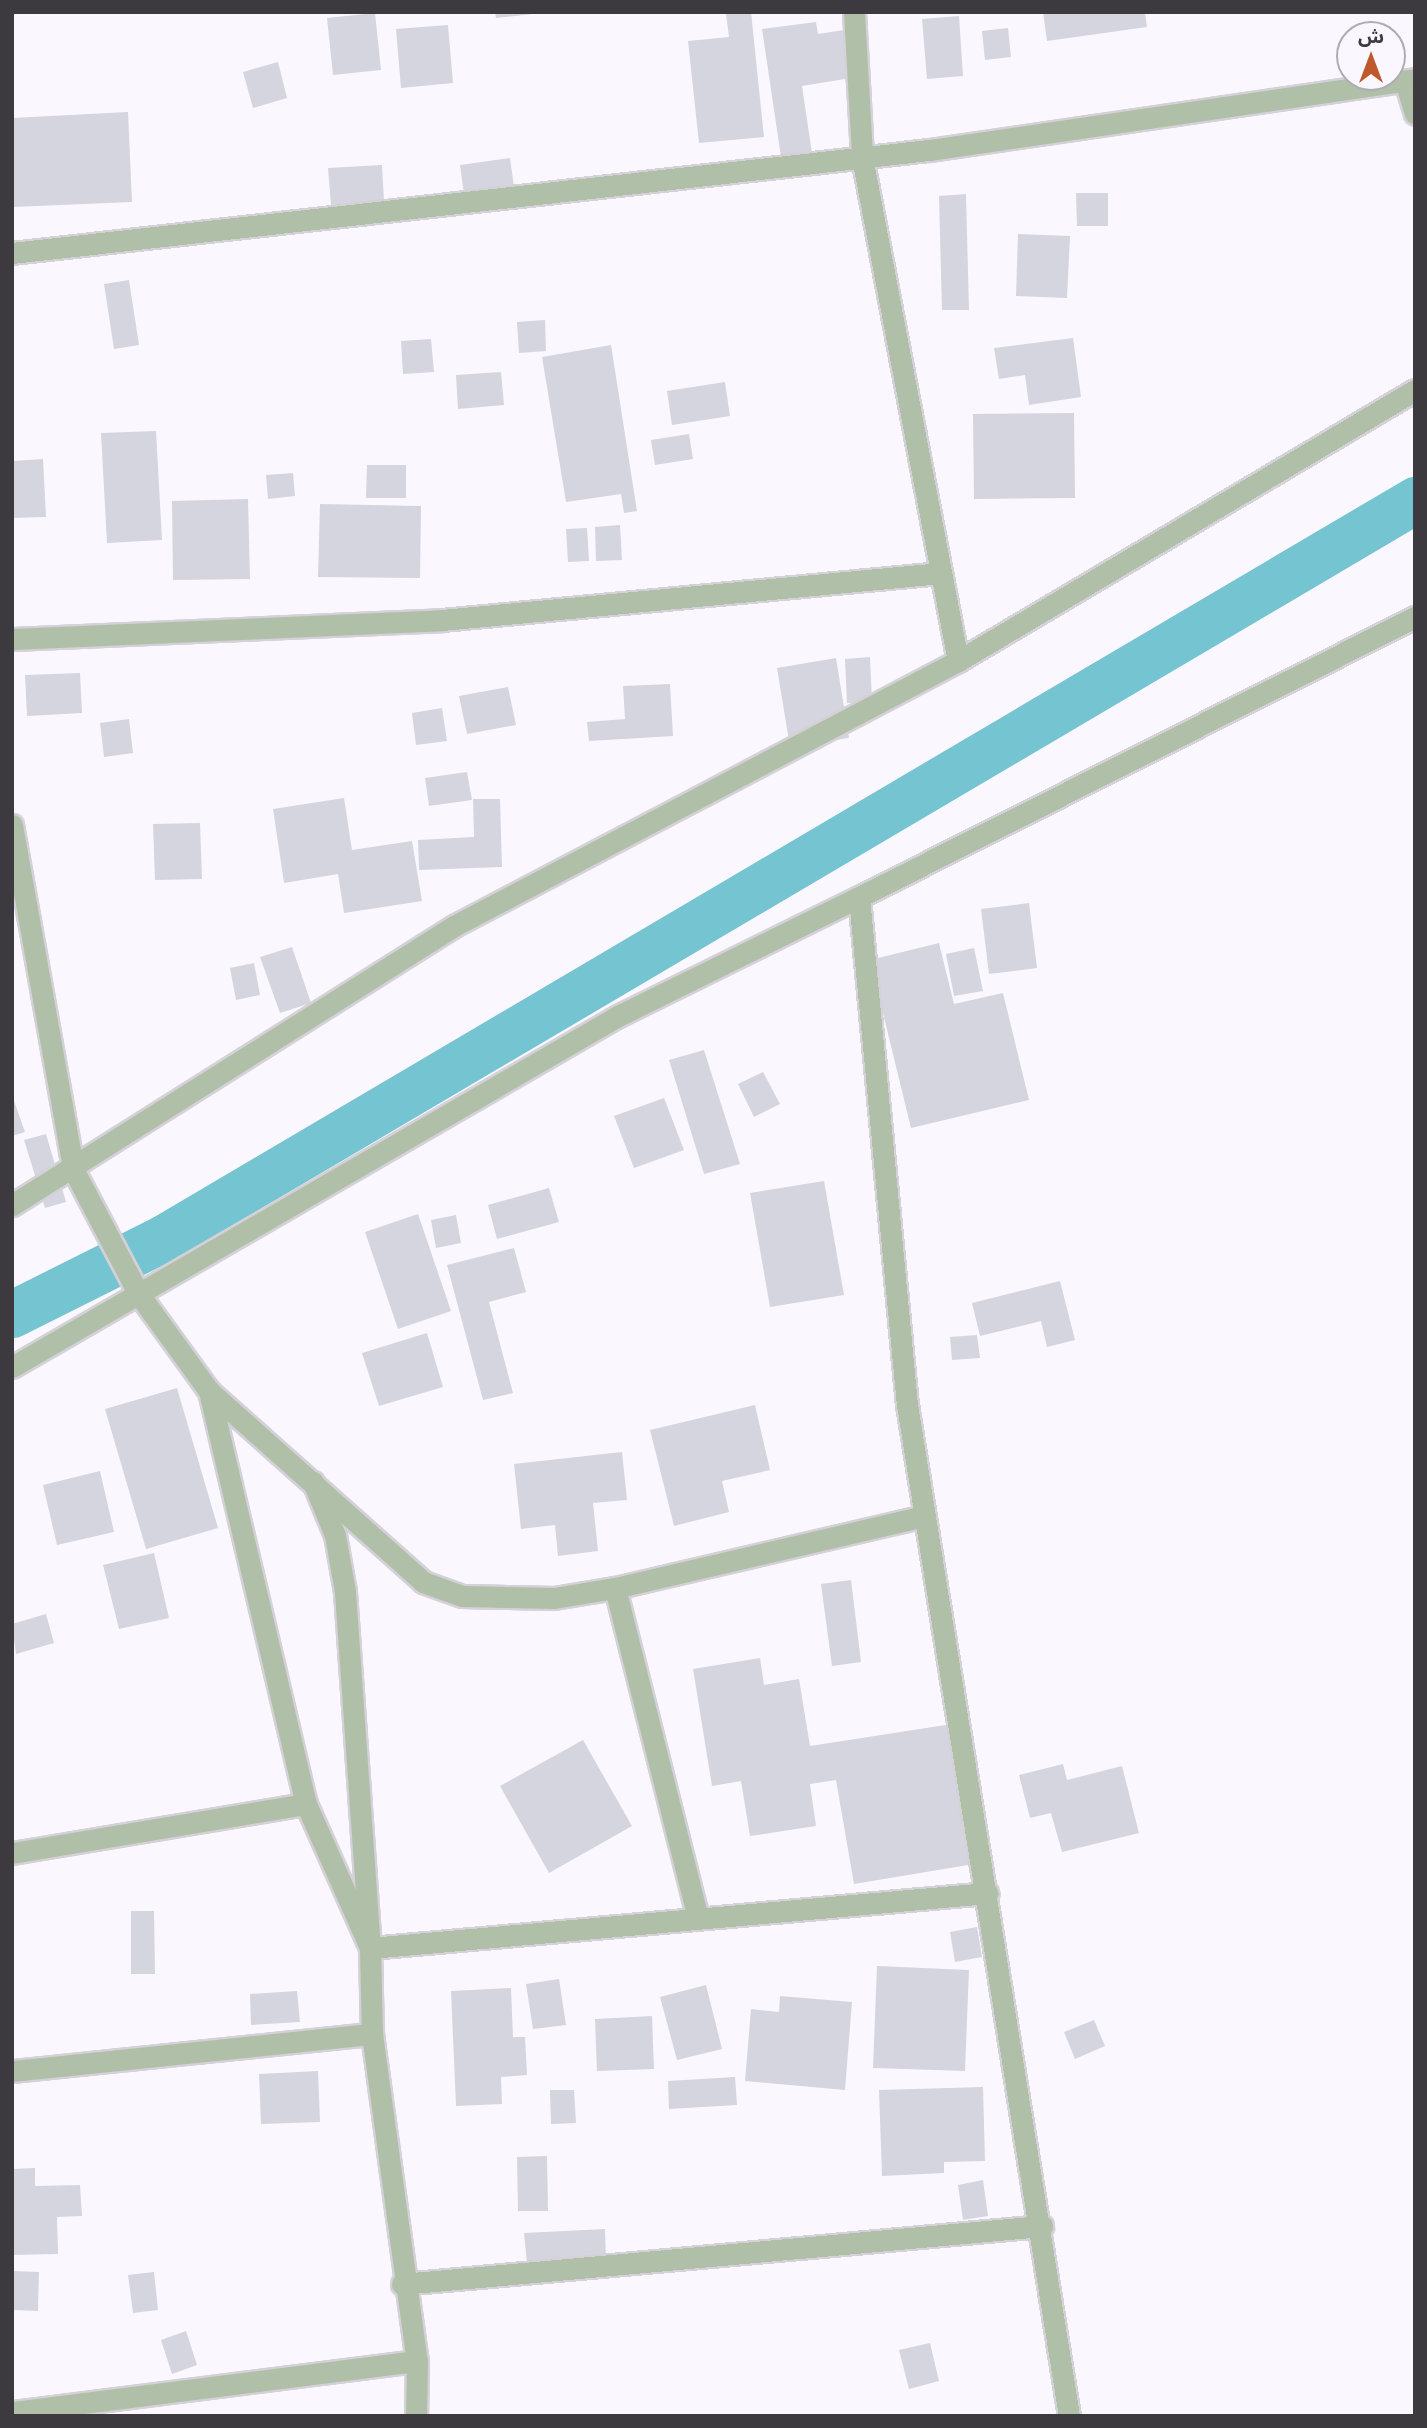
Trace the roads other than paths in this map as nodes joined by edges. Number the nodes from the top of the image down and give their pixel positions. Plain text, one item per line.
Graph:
1 (854, 12) edge
2 (1410, 80) edge
3 (1415, 113) edge
4 (862, 157) junction
5 (12, 253) edge
6 (1415, 390) edge
7 (941, 573) junction
8 (1415, 617) edge
9 (12, 639) edge
10 (958, 661) junction
11 (12, 825) edge
12 (859, 897) junction
13 (73, 1169) junction
14 (12, 1205) edge
15 (138, 1293) junction
16 (12, 1367) edge
17 (209, 1391) junction
18 (313, 1482) junction
19 (925, 1516) junction
20 (615, 1588) junction
21 (306, 1804) junction
22 (12, 1853) edge
23 (988, 1893) junction
24 (698, 1919) junction
25 (370, 1948) junction
26 (372, 2034) junction
27 (12, 2071) edge
28 (1042, 2226) junction
29 (402, 2284) junction
30 (417, 2361) junction
31 (12, 2412) edge
32 (416, 2416) edge
33 (1069, 2416) edge

1 - 4 street
2 - 3 street
2 - 4 street
4 - 5 street
4 - 7 street
6 - 10 street
7 - 9 street
7 - 10 street
8 - 12 street
10 - 13 street
11 - 13 street
12 - 15 street
12 - 19 street
13 - 14 street
13 - 15 street
15 - 16 street
15 - 17 street
17 - 18 street
17 - 21 street
18 - 20 street
18 - 25 street
19 - 20 street
19 - 23 street
20 - 24 street
21 - 22 street
21 - 25 street
23 - 24 street
23 - 28 street
24 - 25 street
25 - 26 street
26 - 27 street
26 - 29 street
28 - 29 street
28 - 33 street
29 - 30 street
30 - 31 street
30 - 32 street

